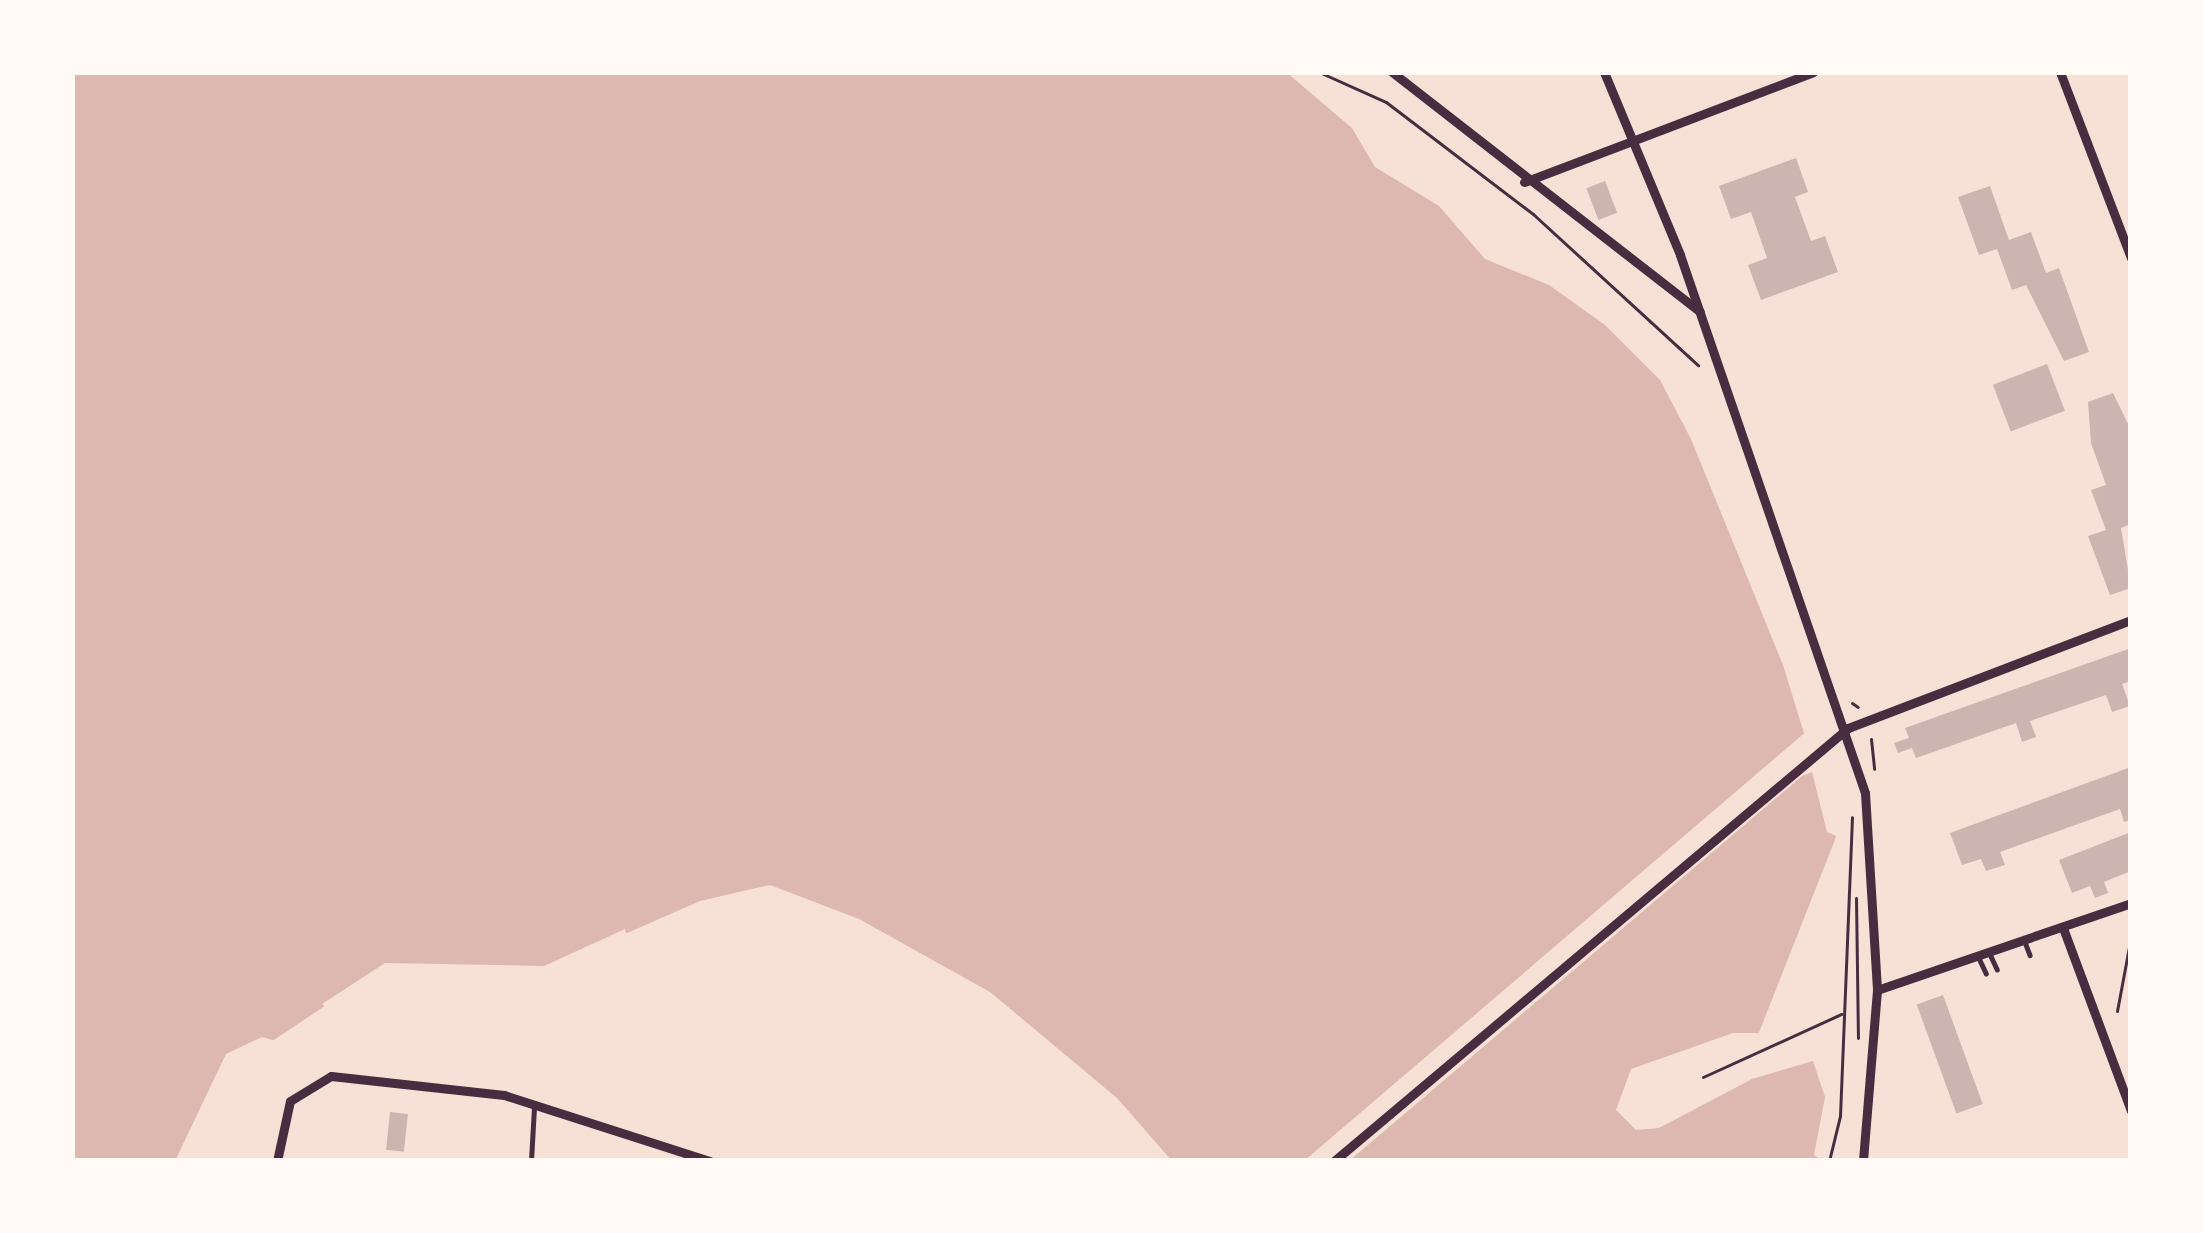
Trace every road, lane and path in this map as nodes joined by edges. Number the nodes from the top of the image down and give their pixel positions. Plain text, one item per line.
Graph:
1 (1319, 72) edge
2 (1392, 72) edge
3 (1604, 72) edge
4 (1813, 72) edge
5 (2060, 72) edge
6 (1631, 137) junction
7 (1524, 182) junction
8 (2131, 257) edge
9 (1700, 312) junction
10 (1698, 365) dead end
11 (2131, 620) edge
12 (1852, 703) dead end
13 (1858, 707) dead end
14 (1847, 728) junction
15 (1871, 739) dead end
16 (1874, 769) dead end
17 (1853, 802) dead end
18 (1854, 810) junction
19 (2131, 903) edge
20 (2063, 928) junction
21 (2131, 936) edge
22 (2029, 941) junction
23 (2033, 953) dead end
24 (1984, 956) junction
25 (1997, 969) dead end
26 (1986, 973) dead end
27 (1877, 990) junction
28 (2117, 1011) dead end
29 (1843, 1014) junction
30 (1858, 1060) dead end
31 (1703, 1077) dead end
32 (534, 1105) junction
33 (2131, 1111) edge
34 (278, 1161) edge
35 (531, 1161) edge
36 (710, 1161) edge
37 (1334, 1161) edge
38 (1829, 1161) edge
39 (1863, 1161) edge

1 - 10 path
2 - 7 street
3 - 6 street
4 - 6 street
5 - 8 street
6 - 7 street
6 - 9 street
7 - 9 street
9 - 14 street
11 - 14 street
12 - 13 path
14 - 27 street
14 - 37 street
15 - 16 path
17 - 18 path
18 - 29 path
18 - 30 path
19 - 20 street
20 - 22 street
20 - 33 street
21 - 28 path
22 - 23 lane
22 - 24 street
24 - 25 lane
24 - 26 lane
24 - 27 street
27 - 39 street
29 - 31 path
29 - 38 path
32 - 34 street
32 - 35 lane
32 - 36 street

